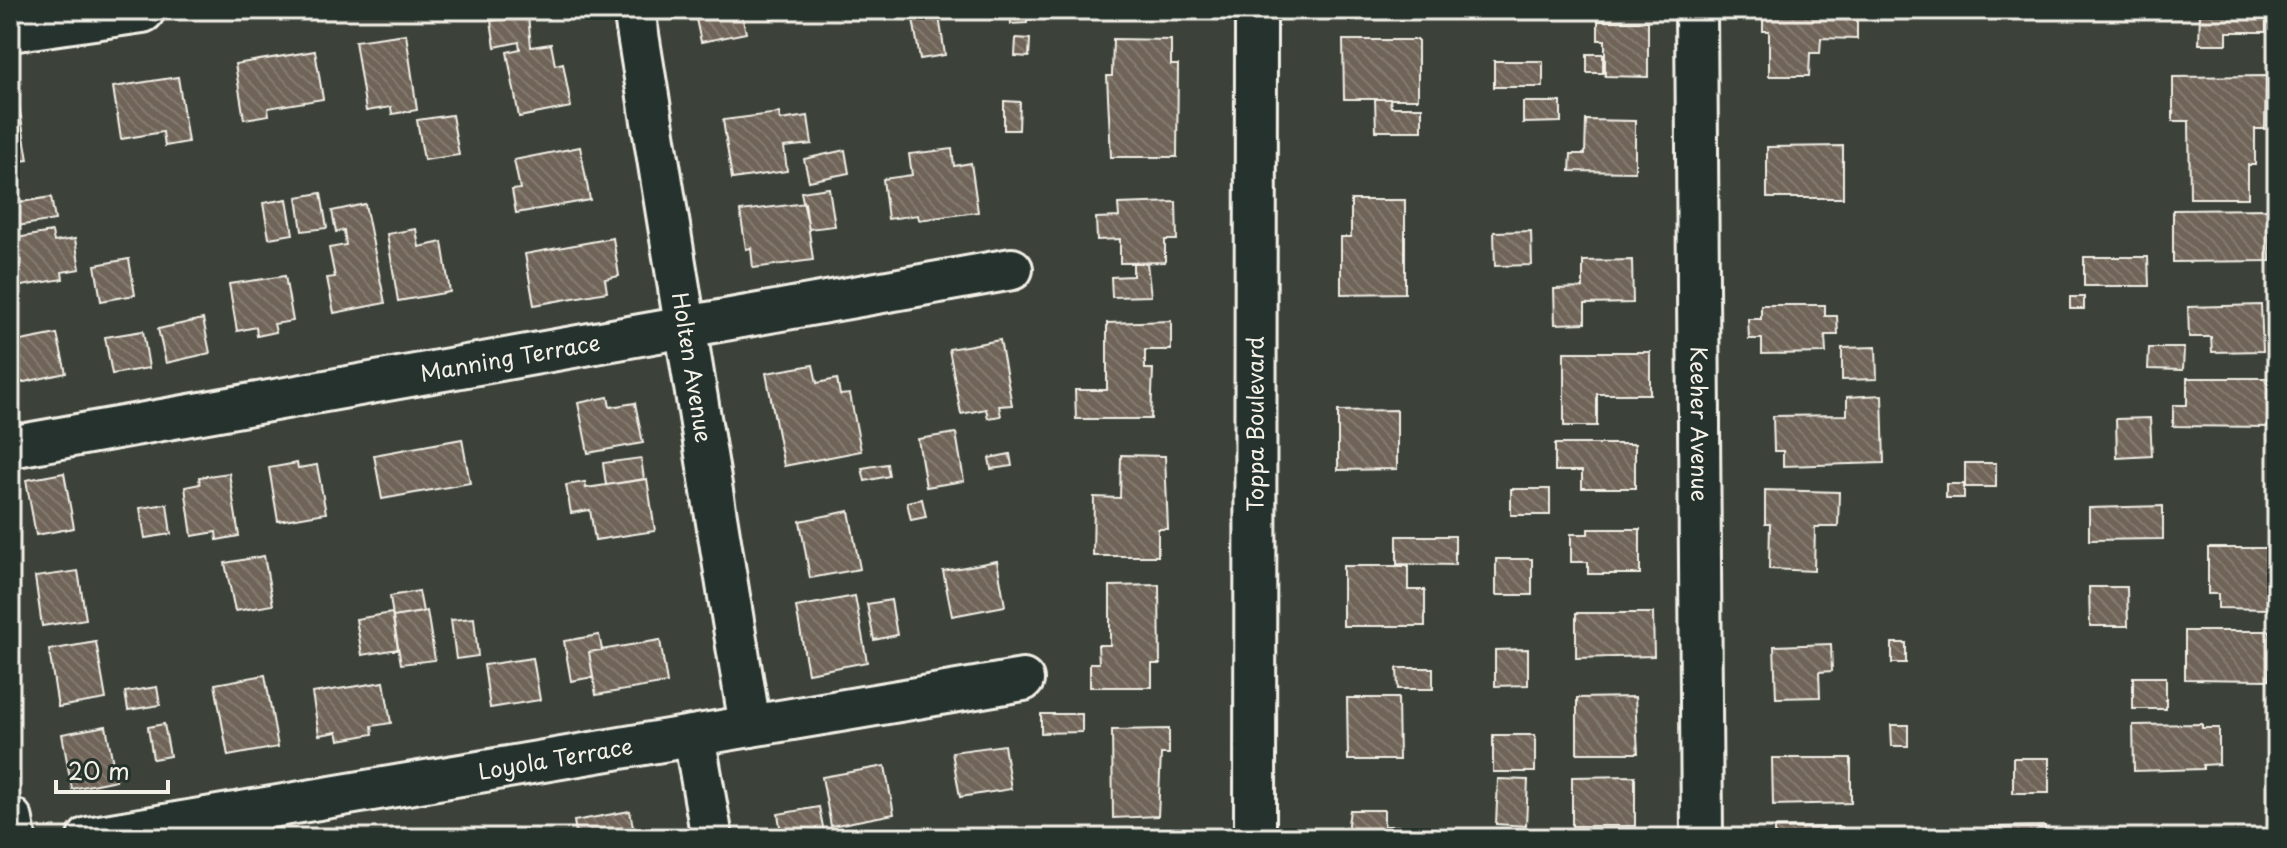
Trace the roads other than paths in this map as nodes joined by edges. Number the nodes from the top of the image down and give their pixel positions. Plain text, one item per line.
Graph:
1 (634, 10) edge
2 (1256, 10) edge
3 (1696, 10) edge
4 (125, 11) edge
5 (10, 29) edge
6 (1012, 269) dead end
7 (685, 327) junction
8 (10, 447) edge
9 (1023, 680) dead end
10 (750, 726) junction
11 (694, 736) junction
12 (10, 820) edge
13 (13, 838) edge
14 (88, 838) edge
15 (712, 838) edge
16 (1255, 838) edge
17 (1702, 838) edge

1 - 7 street, Holten Avenue
2 - 16 street, Toppa Boulevard
3 - 17 street, Keeher Avenue
4 - 5 street
6 - 7 street, Manning Terrace
7 - 8 street, Manning Terrace
7 - 10 street, Holten Avenue
9 - 10 street, Loyola Terrace
10 - 11 street, Loyola Terrace
11 - 14 street, Loyola Terrace
11 - 15 street
12 - 13 street

